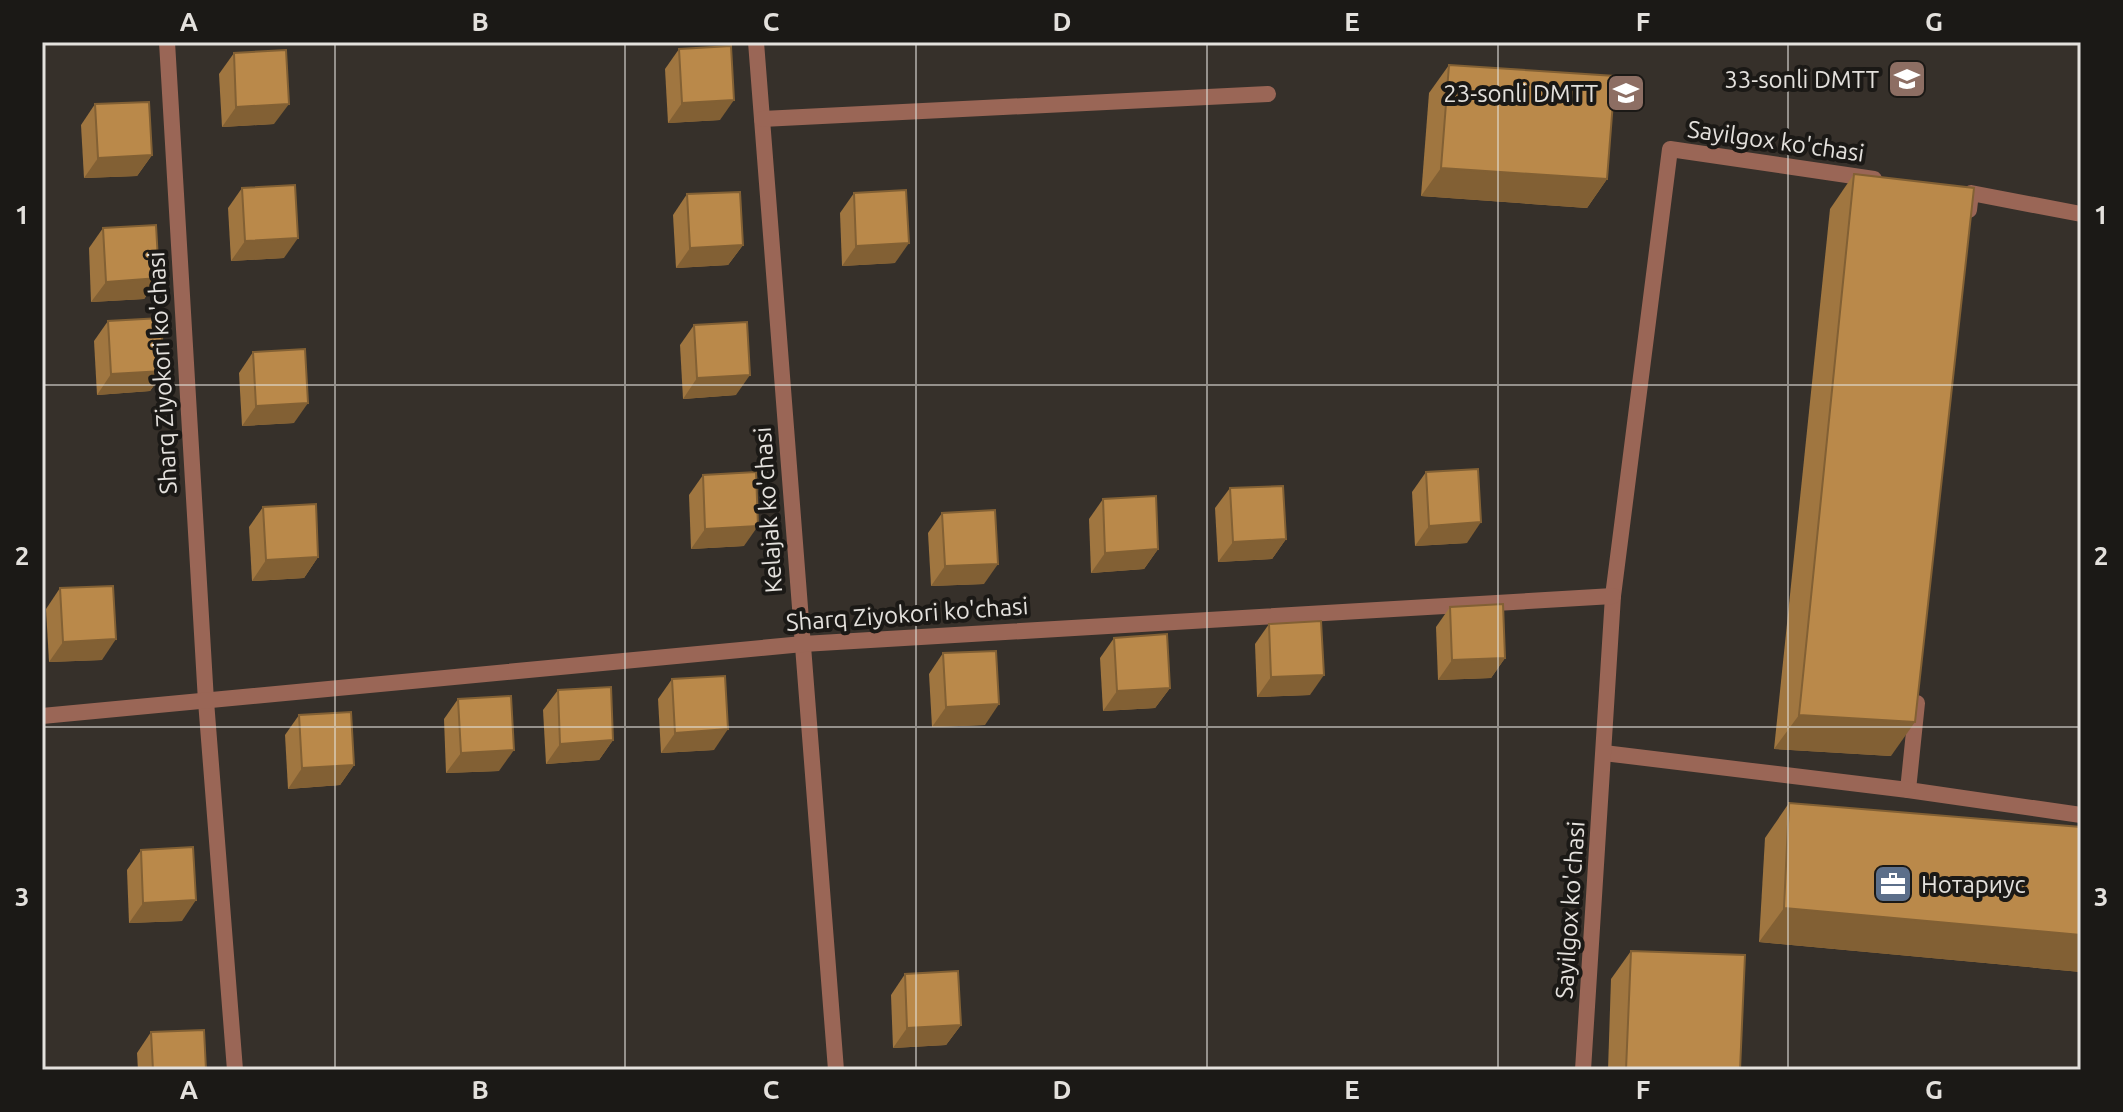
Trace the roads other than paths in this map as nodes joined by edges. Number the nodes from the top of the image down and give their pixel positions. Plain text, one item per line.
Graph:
1 (167, 42) edge
2 (756, 42) edge
3 (1268, 94) dead end
4 (762, 119) junction
5 (1896, 182) edge
6 (2081, 214) edge
7 (1968, 225) edge
8 (1613, 596) junction
9 (803, 644) junction
10 (1919, 680) edge
11 (206, 701) junction
12 (42, 716) edge
13 (1604, 753) junction
14 (1908, 790) junction
15 (2081, 815) edge
16 (235, 1070) edge
17 (836, 1070) edge
18 (1583, 1070) edge

1 - 11 street, Sharq Ziyokori ko'chasi
2 - 4 street, Kelajak ko'chasi
3 - 4 street
4 - 9 street, Kelajak ko'chasi
5 - 8 street, Sayilgox ko'chasi
6 - 7 street
8 - 9 street, Sharq Ziyokori ko'chasi
8 - 13 street, Sayilgox ko'chasi
9 - 11 street, Sharq Ziyokori ko'chasi
9 - 17 street, Kelajak ko'chasi
10 - 14 street
11 - 12 street, Sharq Ziyokori ko'chasi
11 - 16 street, Sharq Ziyokori ko'chasi
13 - 14 street
13 - 18 street, Sayilgox ko'chasi
14 - 15 street

